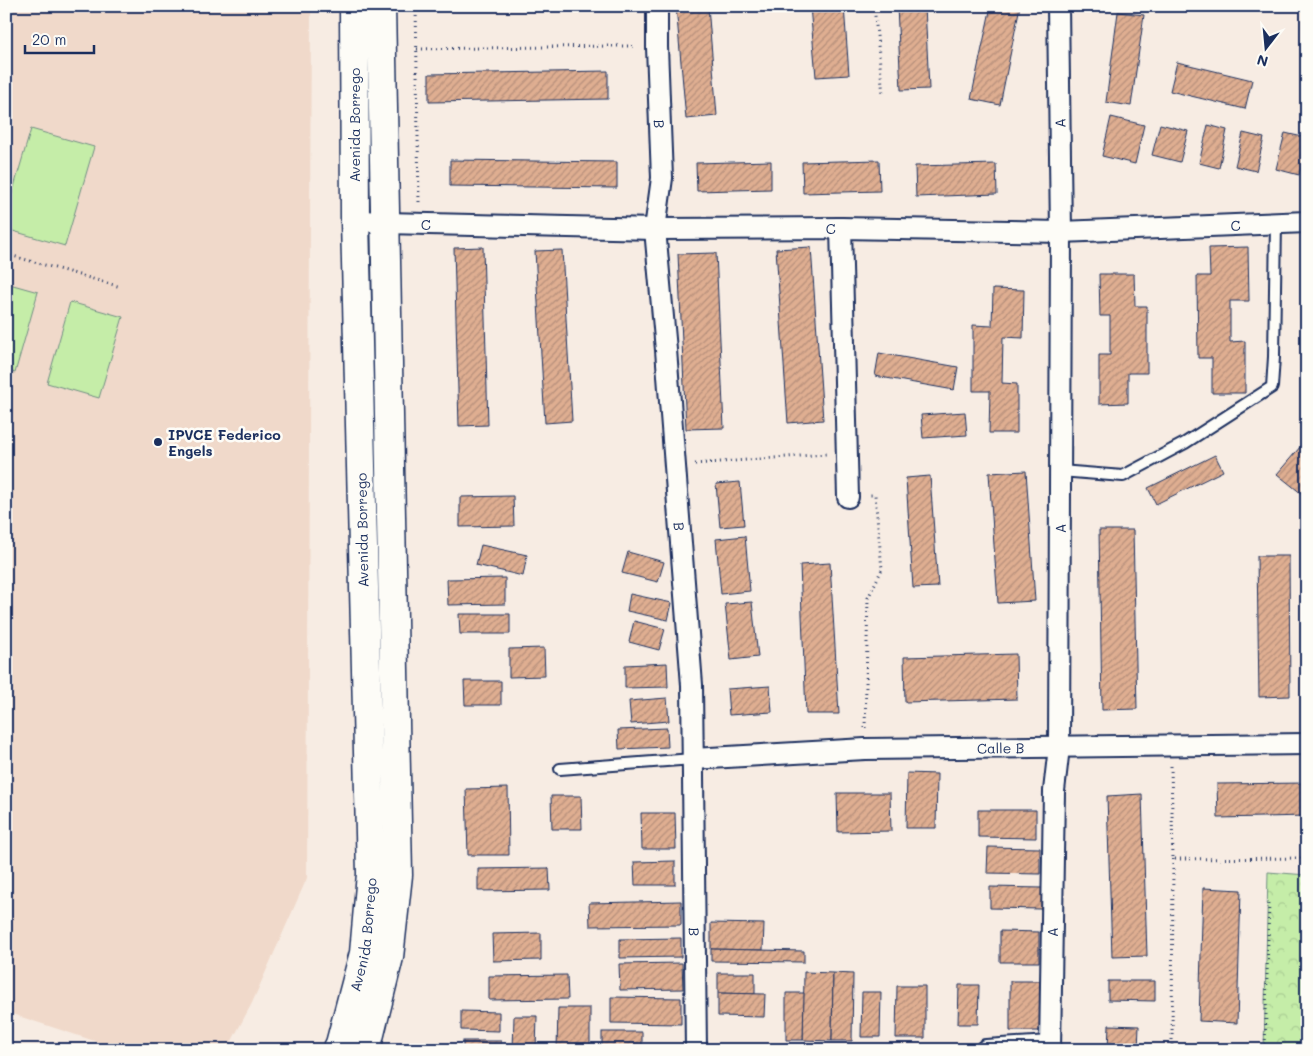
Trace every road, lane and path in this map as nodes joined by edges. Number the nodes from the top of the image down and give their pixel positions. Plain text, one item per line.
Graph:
1 (354, 6) edge
2 (381, 6) edge
3 (416, 6) edge
4 (657, 6) edge
5 (874, 6) edge
6 (1058, 6) edge
7 (656, 47) junction
8 (417, 49) junction
9 (883, 94) dead end
10 (355, 220) junction
11 (1307, 222) edge
12 (385, 223) junction
13 (1276, 223) junction
14 (420, 224) junction
15 (841, 228) junction
16 (655, 229) junction
17 (1061, 232) junction
18 (6, 254) edge
19 (121, 287) dead end
20 (847, 453) junction
21 (674, 466) junction
22 (1060, 471) junction
23 (848, 496) joint
24 (1307, 744) edge
25 (1171, 746) junction
26 (1059, 747) junction
27 (865, 749) junction
28 (693, 759) junction
29 (560, 769) dead end
30 (1307, 858) edge
31 (1173, 859) junction
32 (1269, 901) dead end
33 (1050, 1048) edge
34 (337, 1050) edge
35 (366, 1050) edge
36 (696, 1050) edge
37 (986, 1050) edge
38 (1172, 1050) edge
39 (1265, 1050) edge

1 - 10 main road, Avenida Borrego
2 - 12 main road, Avenida Borrego
3 - 8 path
4 - 7 street, B
5 - 9 path
6 - 17 street, A
7 - 8 path
7 - 16 street, B
8 - 14 path
10 - 12 street, C
10 - 34 main road, Avenida Borrego
11 - 13 street, C
12 - 14 street, C
12 - 35 main road, Avenida Borrego
13 - 17 street, C
13 - 22 lane
14 - 16 street, C
15 - 16 street, C
15 - 17 street, C
15 - 20 street
16 - 21 street, B
17 - 22 street, A
18 - 19 path
20 - 21 path
20 - 23 street
21 - 28 street, B
22 - 26 street, A
23 - 27 path
24 - 25 street, Calle B
25 - 26 street, Calle B
25 - 31 path
26 - 27 street, Calle B
26 - 33 street, A
27 - 28 street, Calle B
28 - 29 lane
28 - 36 street, B
30 - 31 path
31 - 38 path
32 - 39 path
33 - 37 street

